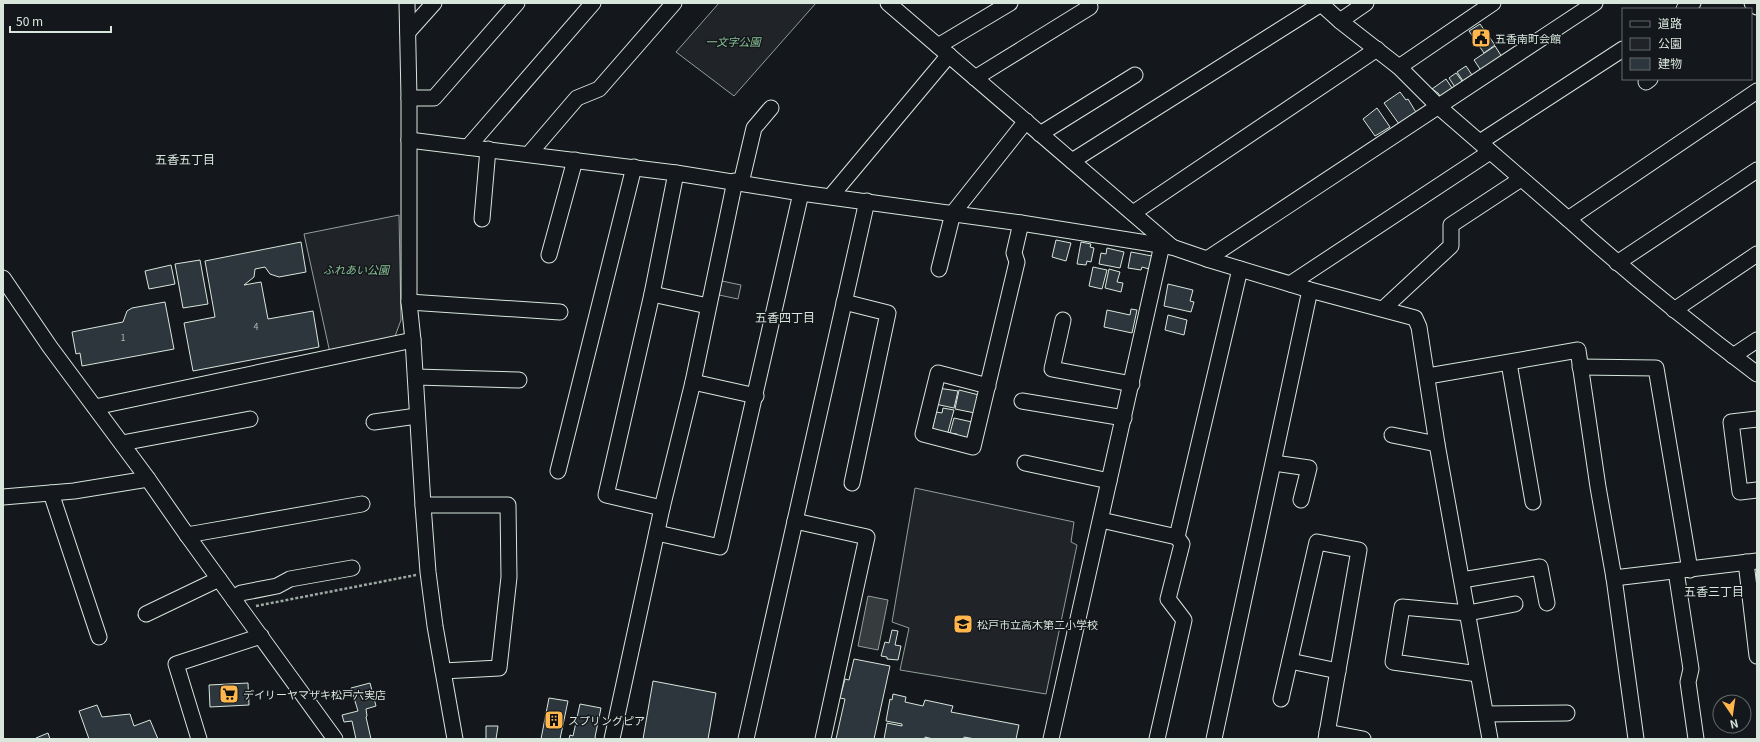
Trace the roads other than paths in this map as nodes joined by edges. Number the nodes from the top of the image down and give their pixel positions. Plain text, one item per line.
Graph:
1 (407, 3) edge
2 (434, 3) edge
3 (517, 3) edge
4 (592, 3) edge
5 (674, 3) edge
6 (888, 3) edge
7 (1010, 3) edge
8 (1088, 3) edge
9 (1366, 3) edge
10 (1493, 3) edge
11 (1595, 3) edge
12 (1321, 4) edge
13 (1340, 21) junction
14 (408, 32) junction
15 (1378, 49) junction
16 (1622, 50) edge
17 (944, 51) junction
18 (1399, 66) junction
19 (1135, 75) dead end
20 (975, 78) junction
21 (1757, 91) edge
22 (409, 98) junction
23 (1439, 107) junction
24 (771, 108) dead end
25 (1026, 121) junction
26 (1040, 134) junction
27 (409, 140) junction
28 (468, 147) junction
29 (1485, 147) junction
30 (488, 149) junction
31 (530, 154) junction
32 (575, 160) junction
33 (1072, 161) junction
34 (634, 167) junction
35 (1757, 170) edge
36 (676, 173) junction
37 (1521, 178) junction
38 (738, 182) junction
39 (802, 193) junction
40 (831, 196) junction
41 (867, 201) junction
42 (953, 213) junction
43 (1132, 213) junction
44 (482, 219) dead end
45 (1568, 220) junction
46 (1021, 223) junction
47 (1167, 246) junction
48 (1757, 254) edge
49 (549, 255) dead end
50 (1207, 259) junction
51 (1617, 263) junction
52 (939, 269) dead end
53 (1240, 269) junction
54 (3, 278) edge
55 (1290, 284) junction
56 (1310, 290) junction
57 (652, 294) junction
58 (409, 302) junction
59 (844, 302) junction
60 (708, 306) junction
61 (1383, 310) junction
62 (1674, 310) junction
63 (560, 312) dead end
64 (1063, 320) dead end
65 (414, 340) junction
66 (1757, 340) edge
67 (1733, 356) junction
68 (1509, 363) junction
69 (1580, 367) junction
70 (1757, 374) edge
71 (1428, 376) junction
72 (416, 377) junction
73 (519, 380) dead end
74 (693, 382) junction
75 (1132, 384) junction
76 (988, 386) junction
77 (756, 396) junction
78 (1022, 401) dead end
79 (95, 407) junction
80 (417, 416) junction
81 (1124, 418) junction
82 (1757, 418) edge
83 (250, 419) dead end
84 (374, 422) dead end
85 (1392, 435) dead end
86 (122, 443) junction
87 (1437, 444) junction
88 (1025, 463) dead end
89 (1274, 463) junction
90 (558, 471) dead end
91 (148, 479) junction
92 (1110, 481) junction
93 (852, 483) dead end
94 (1757, 490) edge
95 (51, 493) junction
96 (3, 497) edge
97 (1301, 500) dead end
98 (1532, 502) dead end
99 (362, 504) dead end
100 (423, 505) junction
101 (662, 508) junction
102 (1101, 520) junction
103 (795, 521) junction
104 (657, 533) junction
105 (187, 536) junction
106 (1177, 537) junction
107 (1752, 562) edge
108 (352, 568) dead end
109 (1683, 571) junction
110 (1614, 578) junction
111 (219, 579) junction
112 (1462, 580) junction
113 (1547, 603) dead end
114 (1515, 604) dead end
115 (238, 605) junction
116 (1468, 613) junction
117 (146, 614) dead end
118 (261, 636) junction
119 (99, 637) dead end
120 (1757, 656) edge
121 (1290, 661) junction
122 (443, 671) junction
123 (1338, 671) junction
124 (1478, 674) junction
125 (1281, 699) dead end
126 (1566, 713) dead end
127 (1486, 714) junction
128 (1327, 735) edge
129 (199, 739) edge
130 (335, 739) edge
131 (455, 739) edge
132 (612, 739) edge
133 (746, 739) edge
134 (823, 739) edge
135 (1051, 739) edge
136 (1156, 739) edge
137 (1214, 739) edge
138 (1363, 739) edge
139 (1490, 739) edge
140 (1636, 739) edge
141 (1696, 739) edge

1 - 14 street
2 - 14 street
3 - 22 street
4 - 28 street
5 - 31 street
6 - 17 street
7 - 17 street
8 - 20 street
9 - 13 street
10 - 18 street
11 - 23 street
12 - 13 street
12 - 33 street
13 - 15 street
14 - 22 street
15 - 18 street
15 - 43 street
16 - 29 street
17 - 20 street
17 - 40 street
18 - 23 street
19 - 26 street
20 - 25 street
21 - 45 street
22 - 27 street
23 - 29 street
23 - 50 street
24 - 38 street
25 - 26 street
25 - 42 street
26 - 33 street
27 - 28 street
27 - 58 street
28 - 30 street
29 - 37 street
29 - 55 street
30 - 31 street
30 - 44 street
31 - 32 street
32 - 34 street
32 - 49 street
33 - 43 street
34 - 36 street
34 - 90 street
35 - 51 street
36 - 38 street
36 - 57 street
37 - 45 street
37 - 61 street
38 - 39 street
38 - 60 street
39 - 40 street
39 - 77 street
40 - 41 street
41 - 42 street
41 - 59 street
42 - 46 street
42 - 52 street
43 - 47 street
45 - 51 street
46 - 47 street
46 - 76 street
47 - 50 street
47 - 75 street
48 - 62 street
50 - 53 street
51 - 62 street
53 - 55 street
53 - 106 street
54 - 79 street
55 - 56 street
56 - 61 street
56 - 89 street
57 - 60 street
57 - 101 street
58 - 63 street
58 - 65 street
59 - 93 street
59 - 103 street
60 - 74 street
61 - 71 street
62 - 67 street
64 - 75 street
65 - 72 street
65 - 79 street
66 - 67 street
67 - 70 street
68 - 69 street
68 - 71 street
68 - 98 street
69 - 109 street
69 - 110 street
71 - 87 street
72 - 73 street
72 - 80 street
74 - 77 street
74 - 101 street
75 - 81 street
76 - 76 street
77 - 104 street
78 - 81 street
79 - 86 street
80 - 84 street
80 - 100 street
81 - 92 street
82 - 94 street
83 - 86 street
85 - 87 street
86 - 91 street
87 - 112 street
88 - 92 street
89 - 97 street
89 - 137 street
91 - 95 street
91 - 105 street
92 - 102 street
95 - 96 street
95 - 119 street
99 - 105 street
100 - 122 street
100 - 122 street
101 - 104 street
102 - 106 street
102 - 135 street
103 - 133 street
103 - 134 street
104 - 132 street
105 - 111 street
106 - 136 street
107 - 109 street
107 - 120 street
108 - 115 street
109 - 110 street
109 - 141 street
110 - 140 street
111 - 115 street
111 - 117 street
112 - 113 street
112 - 116 street
114 - 116 street
115 - 118 street
116 - 124 street
116 - 124 street
118 - 129 street
118 - 130 street
121 - 123 street
121 - 123 street
121 - 125 street
122 - 131 street
123 - 128 street
124 - 127 street
126 - 127 street
127 - 139 street
128 - 138 street

